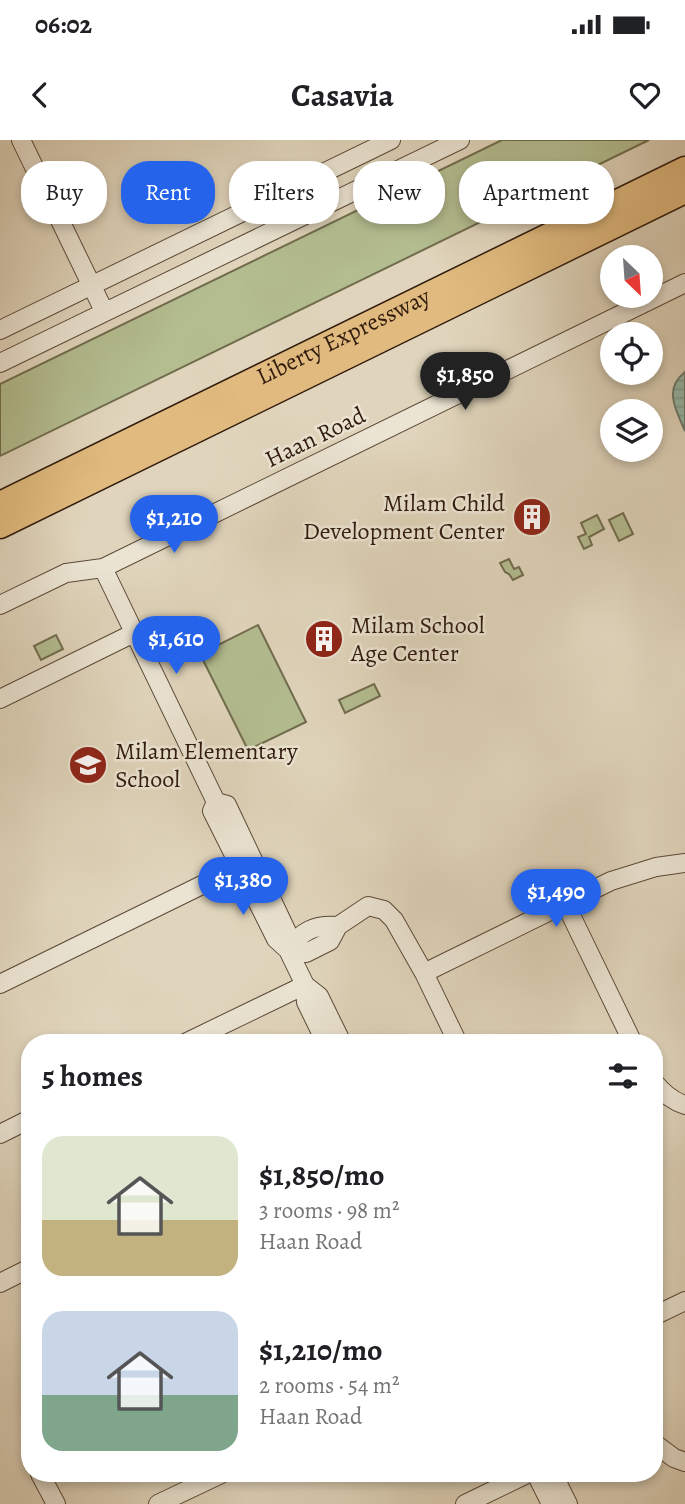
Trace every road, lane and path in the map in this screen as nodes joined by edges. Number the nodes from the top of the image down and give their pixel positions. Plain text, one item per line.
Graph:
1 (21, 140) edge
2 (391, 140) edge
3 (460, 140) edge
4 (685, 169) edge
5 (685, 191) edge
6 (685, 283) edge
7 (91, 284) junction
8 (104, 311) junction
9 (0, 330) edge
10 (0, 363) edge
11 (0, 504) edge
12 (0, 526) edge
13 (103, 568) junction
14 (0, 605) edge
15 (134, 633) junction
16 (0, 699) edge
17 (246, 863) junction
18 (685, 863) edge
19 (565, 903) junction
20 (288, 950) junction
21 (424, 973) junction
22 (0, 984) edge
23 (305, 985) junction
24 (204, 1034) edge
25 (322, 1034) edge
26 (338, 1034) edge
27 (454, 1034) edge
28 (630, 1034) edge
29 (663, 1093) edge
30 (685, 1105) edge
31 (21, 1124) edge
32 (0, 1134) edge
33 (21, 1272) edge
34 (0, 1283) edge
35 (685, 1301) edge
36 (663, 1312) edge
37 (663, 1450) edge
38 (685, 1462) edge
39 (44, 1482) edge
40 (204, 1482) edge
41 (510, 1482) edge
42 (540, 1482) edge
43 (557, 1482) edge
44 (55, 1504) edge
45 (158, 1504) edge
46 (465, 1504) edge
47 (551, 1504) edge
48 (568, 1504) edge

1 - 7 street
2 - 7 street
3 - 8 street
4 - 11 highway, Liberty Expressway
5 - 12 highway, Liberty Expressway
6 - 13 street, Haan Road
7 - 8 street
7 - 9 street
8 - 10 street
13 - 14 street, Haan Road
13 - 15 street
15 - 16 street
15 - 17 street
17 - 20 street
17 - 22 street
18 - 19 street
19 - 21 street
19 - 28 street
20 - 21 street
20 - 23 street
21 - 27 street
23 - 24 street
23 - 25 street
23 - 26 street
29 - 30 street
31 - 32 street
33 - 34 street
35 - 36 street
37 - 38 street
39 - 44 street
40 - 45 street
41 - 46 street
42 - 47 street
43 - 48 street

